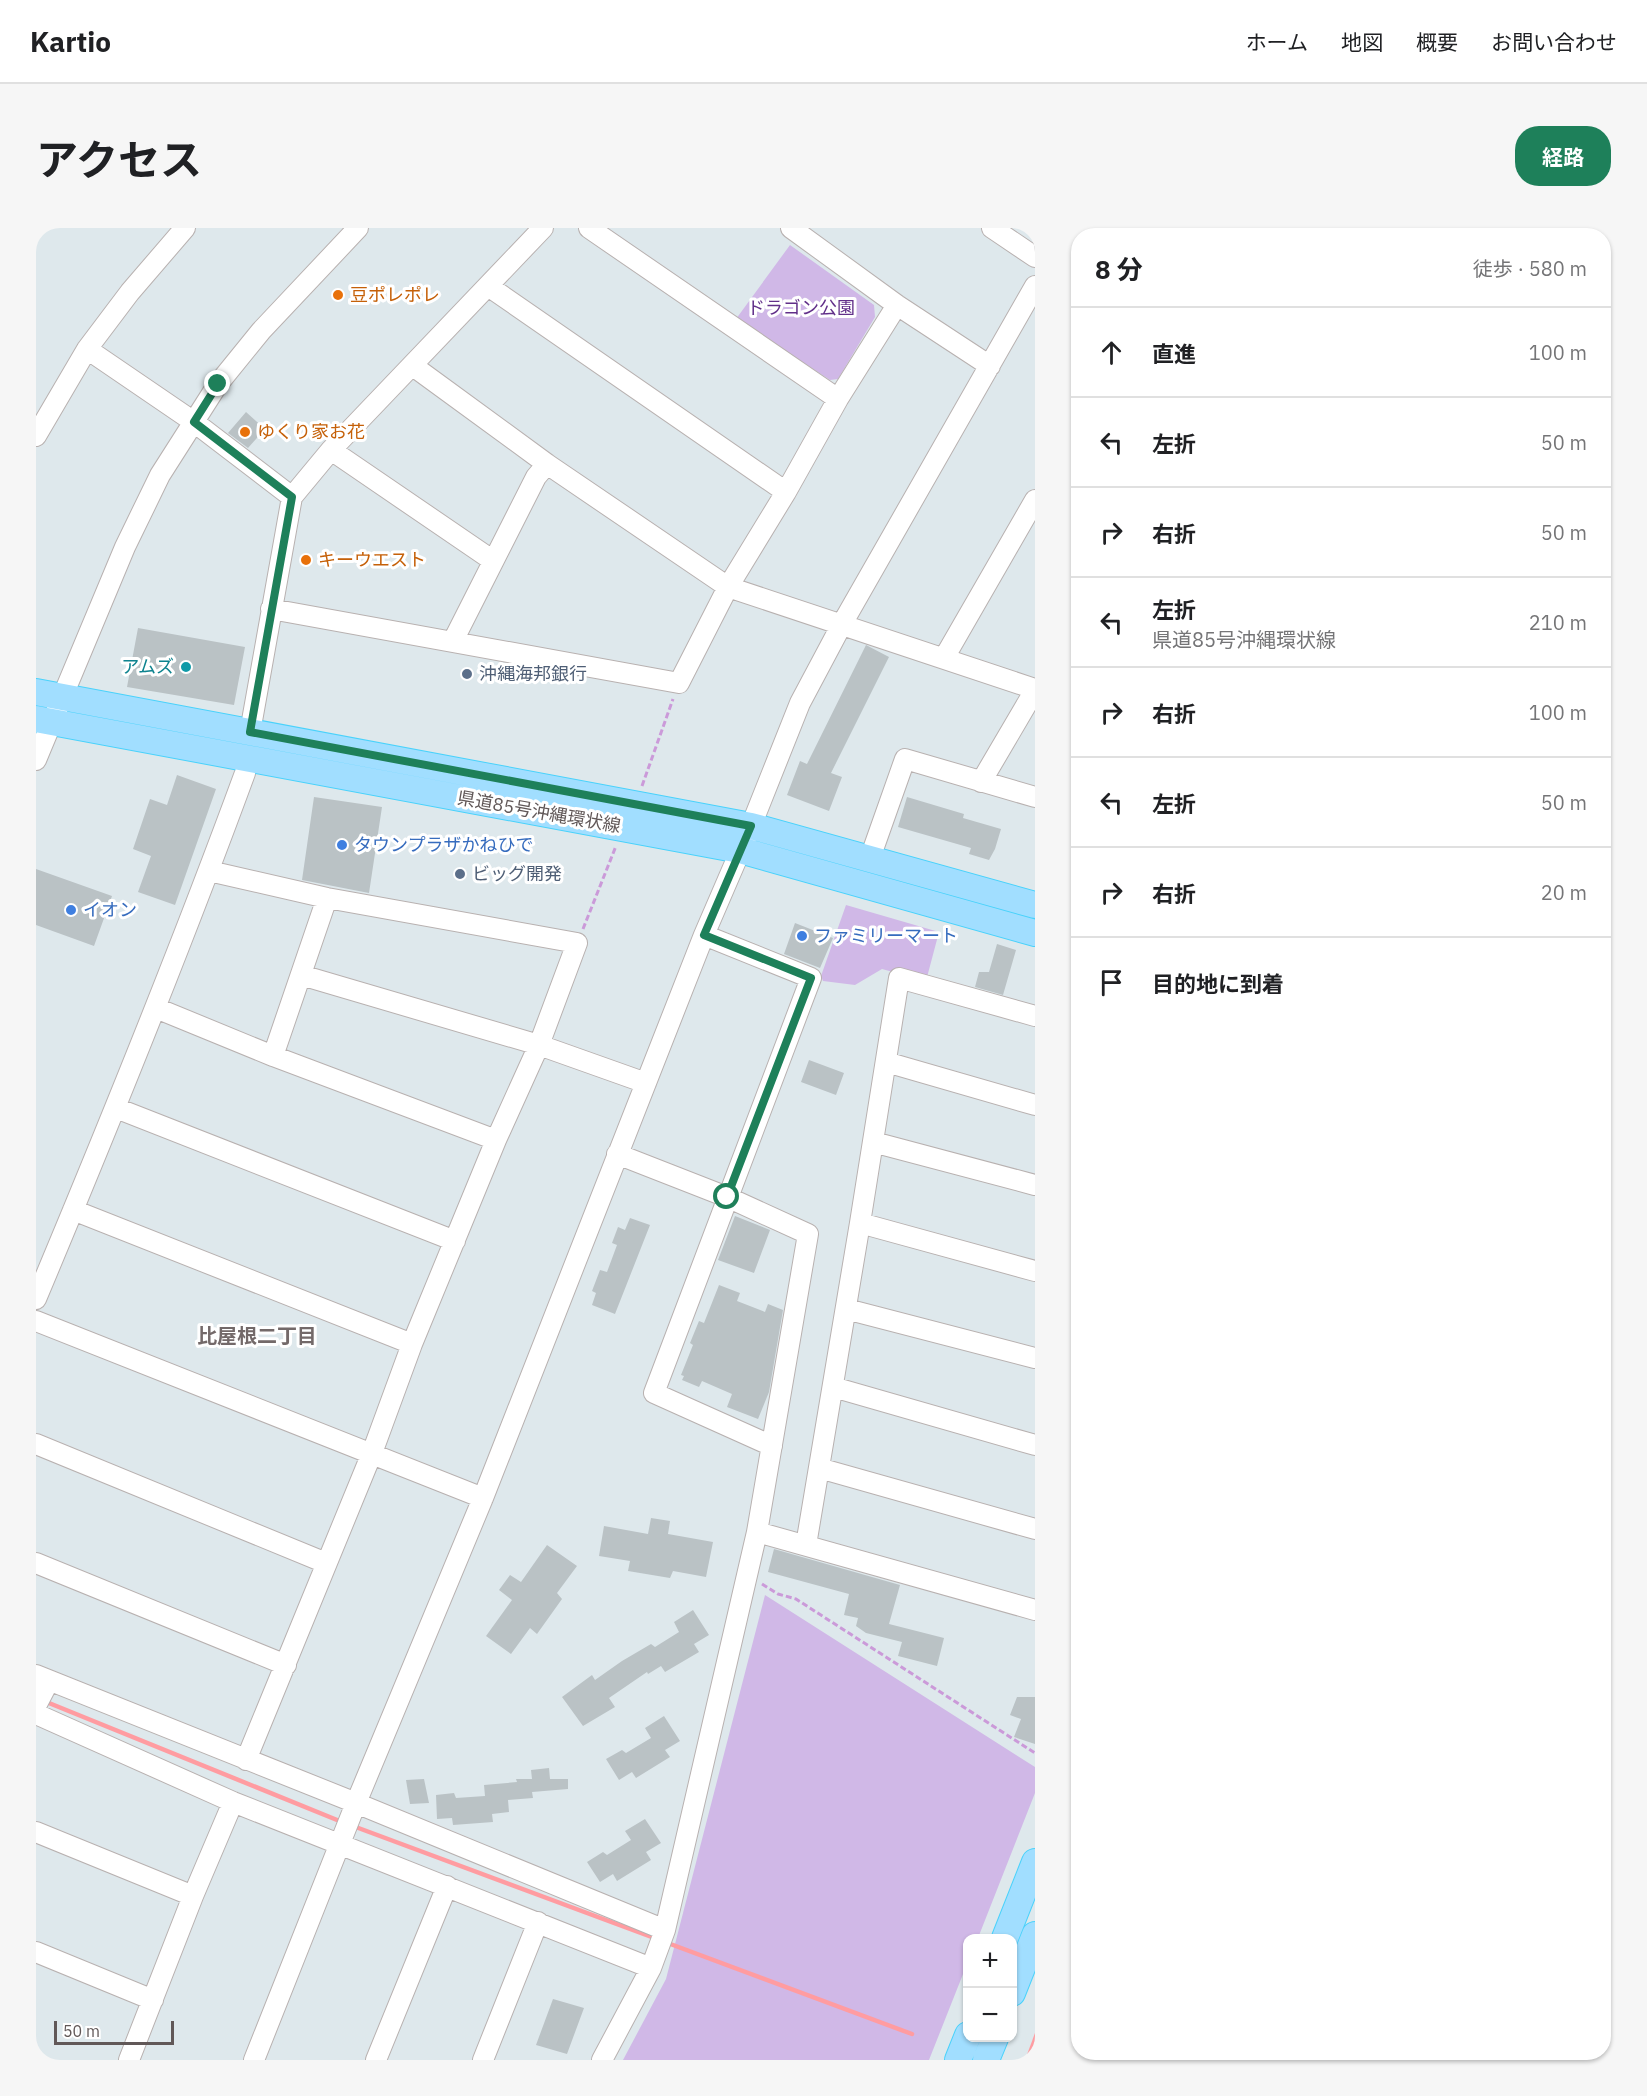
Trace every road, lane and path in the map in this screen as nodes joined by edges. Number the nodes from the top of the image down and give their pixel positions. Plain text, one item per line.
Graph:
1 (185, 228) edge
2 (358, 228) edge
3 (543, 228) edge
4 (589, 228) edge
5 (791, 228) edge
6 (992, 228) edge
7 (1035, 258) edge
8 (488, 286) junction
9 (1035, 286) edge
10 (897, 305) junction
11 (87, 349) junction
12 (413, 366) junction
13 (990, 366) junction
14 (838, 399) junction
15 (194, 422) junction
16 (36, 436) edge
17 (331, 450) junction
18 (547, 464) junction
19 (786, 492) junction
20 (292, 497) junction
21 (1035, 500) edge
22 (492, 560) junction
23 (728, 587) junction
24 (271, 609) junction
25 (842, 624) junction
26 (453, 641) junction
27 (944, 658) junction
28 (679, 683) junction
29 (1035, 689) edge
30 (36, 692) edge
31 (63, 697) junction
32 (44, 721) edge
33 (250, 732) junction
34 (248, 759) junction
35 (36, 760) edge
36 (981, 782) junction
37 (1035, 798) edge
38 (636, 803) junction
39 (751, 826) junction
40 (624, 828) junction
41 (740, 850) junction
42 (870, 858) junction
43 (209, 871) junction
44 (327, 898) junction
45 (1035, 905) edge
46 (1035, 933) edge
47 (704, 935) junction
48 (577, 943) junction
49 (301, 975) junction
50 (156, 1008) junction
51 (1035, 1016) edge
52 (539, 1045) junction
53 (273, 1056) junction
54 (886, 1062) junction
55 (646, 1083) junction
56 (1035, 1105) edge
57 (116, 1108) junction
58 (496, 1140) junction
59 (873, 1142) junction
60 (617, 1154) junction
61 (1035, 1185) edge
62 (727, 1197) junction
63 (74, 1210) junction
64 (860, 1223) junction
65 (455, 1241) junction
66 (1035, 1271) edge
67 (36, 1299) edge
68 (846, 1309) junction
69 (36, 1321) edge
70 (412, 1344) junction
71 (1035, 1358) edge
72 (832, 1387) junction
73 (36, 1444) edge
74 (1035, 1445) edge
75 (772, 1446) junction
76 (372, 1453) junction
77 (819, 1468) junction
78 (483, 1498) junction
79 (1035, 1528) edge
80 (757, 1532) junction
81 (806, 1545) junction
82 (36, 1563) edge
83 (326, 1563) junction
84 (747, 1575) junction
85 (1035, 1610) edge
86 (286, 1665) junction
87 (42, 1678) edge
88 (36, 1706) edge
89 (36, 1714) edge
90 (1035, 1753) edge
91 (246, 1760) junction
92 (233, 1802) junction
93 (354, 1808) junction
94 (36, 1832) edge
95 (342, 1839) junction
96 (1035, 1862) edge
97 (447, 1886) junction
98 (193, 1896) junction
99 (538, 1922) junction
100 (665, 1930) junction
101 (1007, 1934) edge
102 (1035, 1935) edge
103 (36, 1952) edge
104 (651, 1968) junction
105 (1014, 1988) edge
106 (153, 2000) junction
107 (965, 2042) edge
108 (993, 2042) edge
109 (129, 2060) edge
110 (254, 2060) edge
111 (376, 2060) edge
112 (483, 2060) edge
113 (602, 2060) edge
114 (958, 2060) edge
115 (986, 2060) edge

1 - 11 street
2 - 15 street
3 - 8 street
4 - 14 street
5 - 10 street
6 - 7 street
8 - 12 street
8 - 19 street
9 - 13 street
10 - 13 street
10 - 14 street
11 - 15 street
11 - 16 street
12 - 17 street
12 - 18 street
13 - 25 street
14 - 19 street
15 - 20 street
15 - 31 street
17 - 20 street
17 - 22 street
18 - 22 street
18 - 23 street
19 - 23 street
20 - 24 street
21 - 27 street
22 - 26 street
23 - 25 street
23 - 28 street
24 - 26 street
24 - 33 street
25 - 27 street
25 - 39 street
26 - 28 street
27 - 29 street
28 - 38 path
29 - 36 street
30 - 31 main road, 県道85号沖縄環状線
31 - 32 street
31 - 33 main road, 県道85号沖縄環状線
32 - 34 main road, 県道85号沖縄環状線
32 - 35 street
33 - 38 main road, 県道85号沖縄環状線
34 - 40 main road, 県道85号沖縄環状線
34 - 43 street
36 - 37 street
36 - 42 street
38 - 39 main road, 県道85号沖縄環状線
39 - 41 street
39 - 42 main road, 県道85号沖縄環状線
40 - 41 main road, 県道85号沖縄環状線
40 - 48 path
41 - 46 main road, 県道85号沖縄環状線
41 - 47 street
42 - 45 main road, 県道85号沖縄環状線
43 - 44 street
43 - 50 street
44 - 48 street
44 - 49 street
47 - 55 street
47 - 62 street
48 - 52 street
49 - 52 street
49 - 53 street
50 - 53 street
50 - 57 street
51 - 54 street
52 - 55 street
52 - 58 street
53 - 58 street
54 - 56 street
54 - 59 street
55 - 60 street
57 - 63 street
57 - 65 street
58 - 65 street
59 - 61 street
59 - 64 street
60 - 62 street
60 - 78 street
62 - 75 street
62 - 75 street
63 - 67 street
63 - 70 street
64 - 66 street
64 - 68 street
65 - 70 street
68 - 71 street
68 - 72 street
69 - 76 street
70 - 76 street
72 - 74 street
72 - 77 street
73 - 83 street
75 - 80 street
76 - 78 street
76 - 83 street
77 - 79 street
77 - 81 street
78 - 93 street
80 - 81 street
80 - 84 street
81 - 85 street
82 - 86 street
83 - 86 street
84 - 90 path
84 - 100 street
86 - 91 street
87 - 88 street
87 - 91 street
89 - 92 street
91 - 93 street
92 - 95 street
92 - 98 street
93 - 95 street
93 - 100 street
94 - 98 street
95 - 97 street
95 - 110 street
96 - 101 main road
97 - 99 street
97 - 111 street
98 - 106 street
99 - 104 street
99 - 112 street
100 - 104 street
102 - 105 main road
103 - 106 street
104 - 113 street
106 - 109 street
107 - 114 main road
108 - 115 main road

